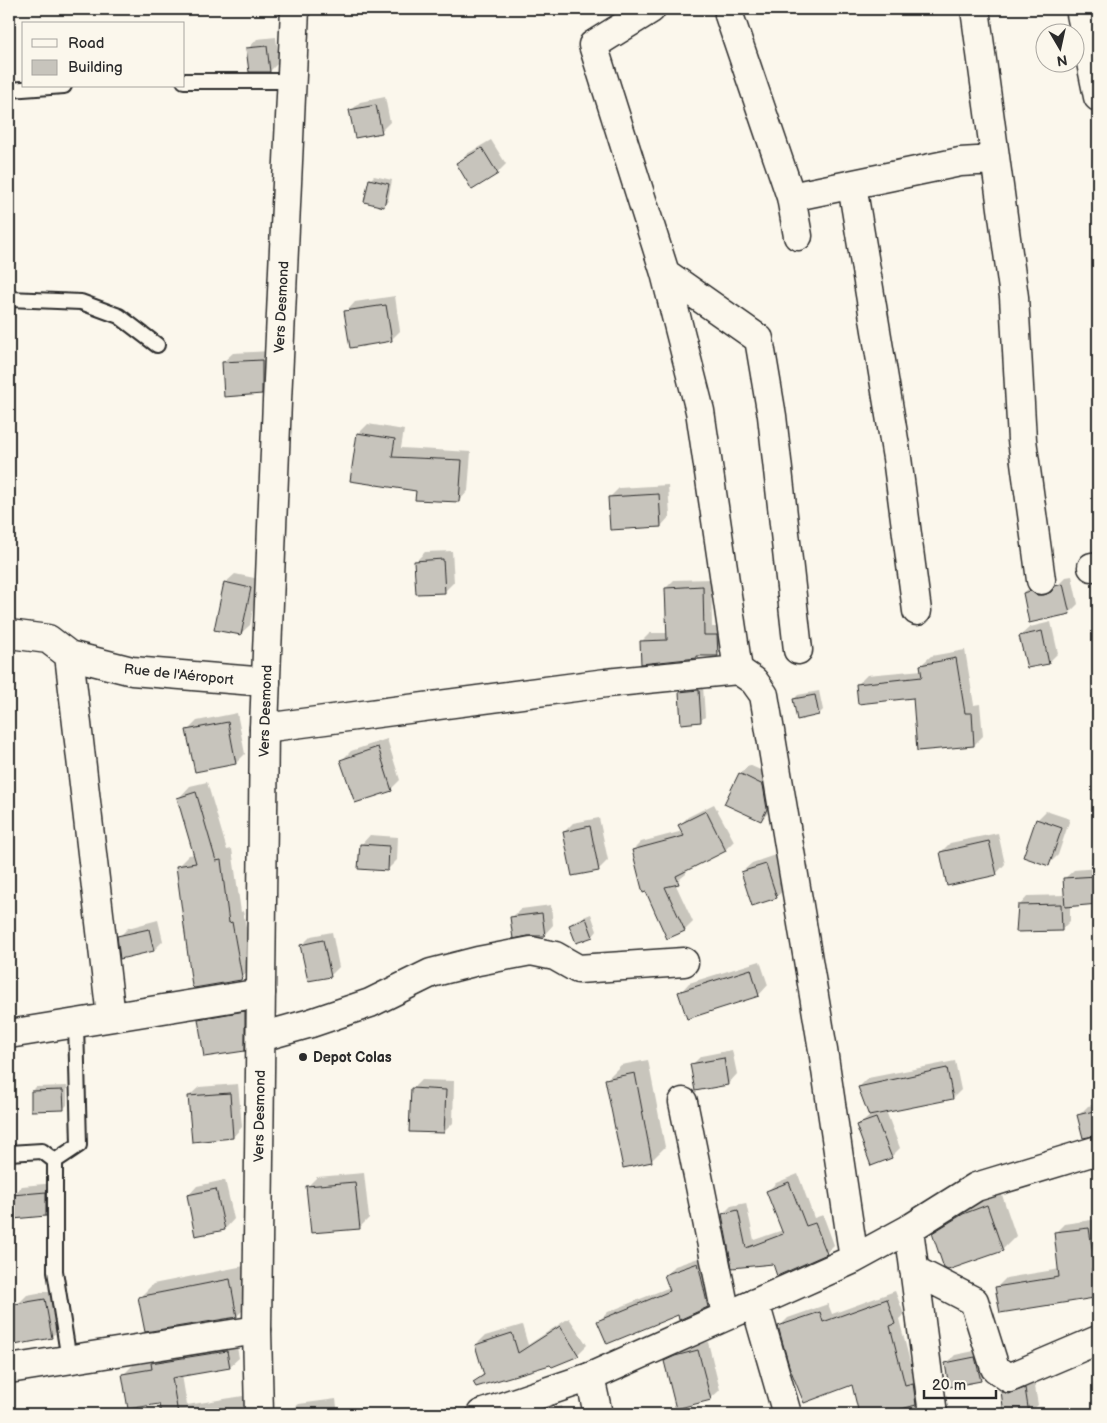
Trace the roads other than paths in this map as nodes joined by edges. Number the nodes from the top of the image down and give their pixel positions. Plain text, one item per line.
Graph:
1 (295, 9) edge
2 (651, 9) edge
3 (975, 9) edge
4 (1080, 9) edge
5 (729, 16) dead end
6 (292, 80) junction
7 (185, 81) edge
8 (36, 88) edge
9 (9, 90) edge
10 (1098, 97) edge
11 (994, 160) junction
12 (852, 184) junction
13 (791, 198) junction
14 (798, 236) dead end
15 (665, 272) junction
16 (9, 299) edge
17 (157, 345) dead end
18 (1041, 580) dead end
19 (917, 611) dead end
20 (9, 634) edge
21 (798, 650) dead end
22 (69, 655) junction
23 (738, 670) junction
24 (266, 682) junction
25 (264, 728) junction
26 (684, 962) dead end
27 (261, 992) junction
28 (111, 1017) junction
29 (76, 1023) junction
30 (9, 1034) edge
31 (260, 1037) junction
32 (683, 1102) dead end
33 (1098, 1150) edge
34 (9, 1153) edge
35 (55, 1160) junction
36 (909, 1229) junction
37 (854, 1259) junction
38 (914, 1270) junction
39 (754, 1303) junction
40 (726, 1316) junction
41 (257, 1330) junction
42 (1098, 1340) edge
43 (68, 1360) junction
44 (9, 1369) edge
45 (590, 1377) junction
46 (259, 1414) edge
47 (480, 1414) edge
48 (598, 1414) edge
49 (787, 1414) edge
50 (933, 1414) edge

1 - 6 street, Vers Desmond
2 - 15 street
3 - 11 street
4 - 10 street
5 - 13 street
6 - 7 lane
6 - 24 street, Vers Desmond
8 - 9 lane
11 - 12 street
11 - 18 street
12 - 13 street
12 - 19 street
13 - 14 street
15 - 21 street
15 - 23 street
16 - 17 lane
20 - 22 street, Rue de l'Aéroport
22 - 24 street, Rue de l'Aéroport
22 - 28 street
23 - 25 street
23 - 37 street
24 - 25 street, Vers Desmond
25 - 27 street, Vers Desmond
26 - 31 street
27 - 28 street
27 - 31 street, Vers Desmond
28 - 29 street
29 - 30 street
29 - 35 lane
31 - 41 street, Vers Desmond
32 - 40 street
33 - 36 street
34 - 35 lane
35 - 43 lane
36 - 37 street
36 - 38 street
37 - 39 street
38 - 42 street
38 - 50 street
39 - 40 street
39 - 49 street
40 - 45 street
41 - 43 street
41 - 46 street, Vers Desmond
43 - 44 street
45 - 47 street
45 - 48 street

